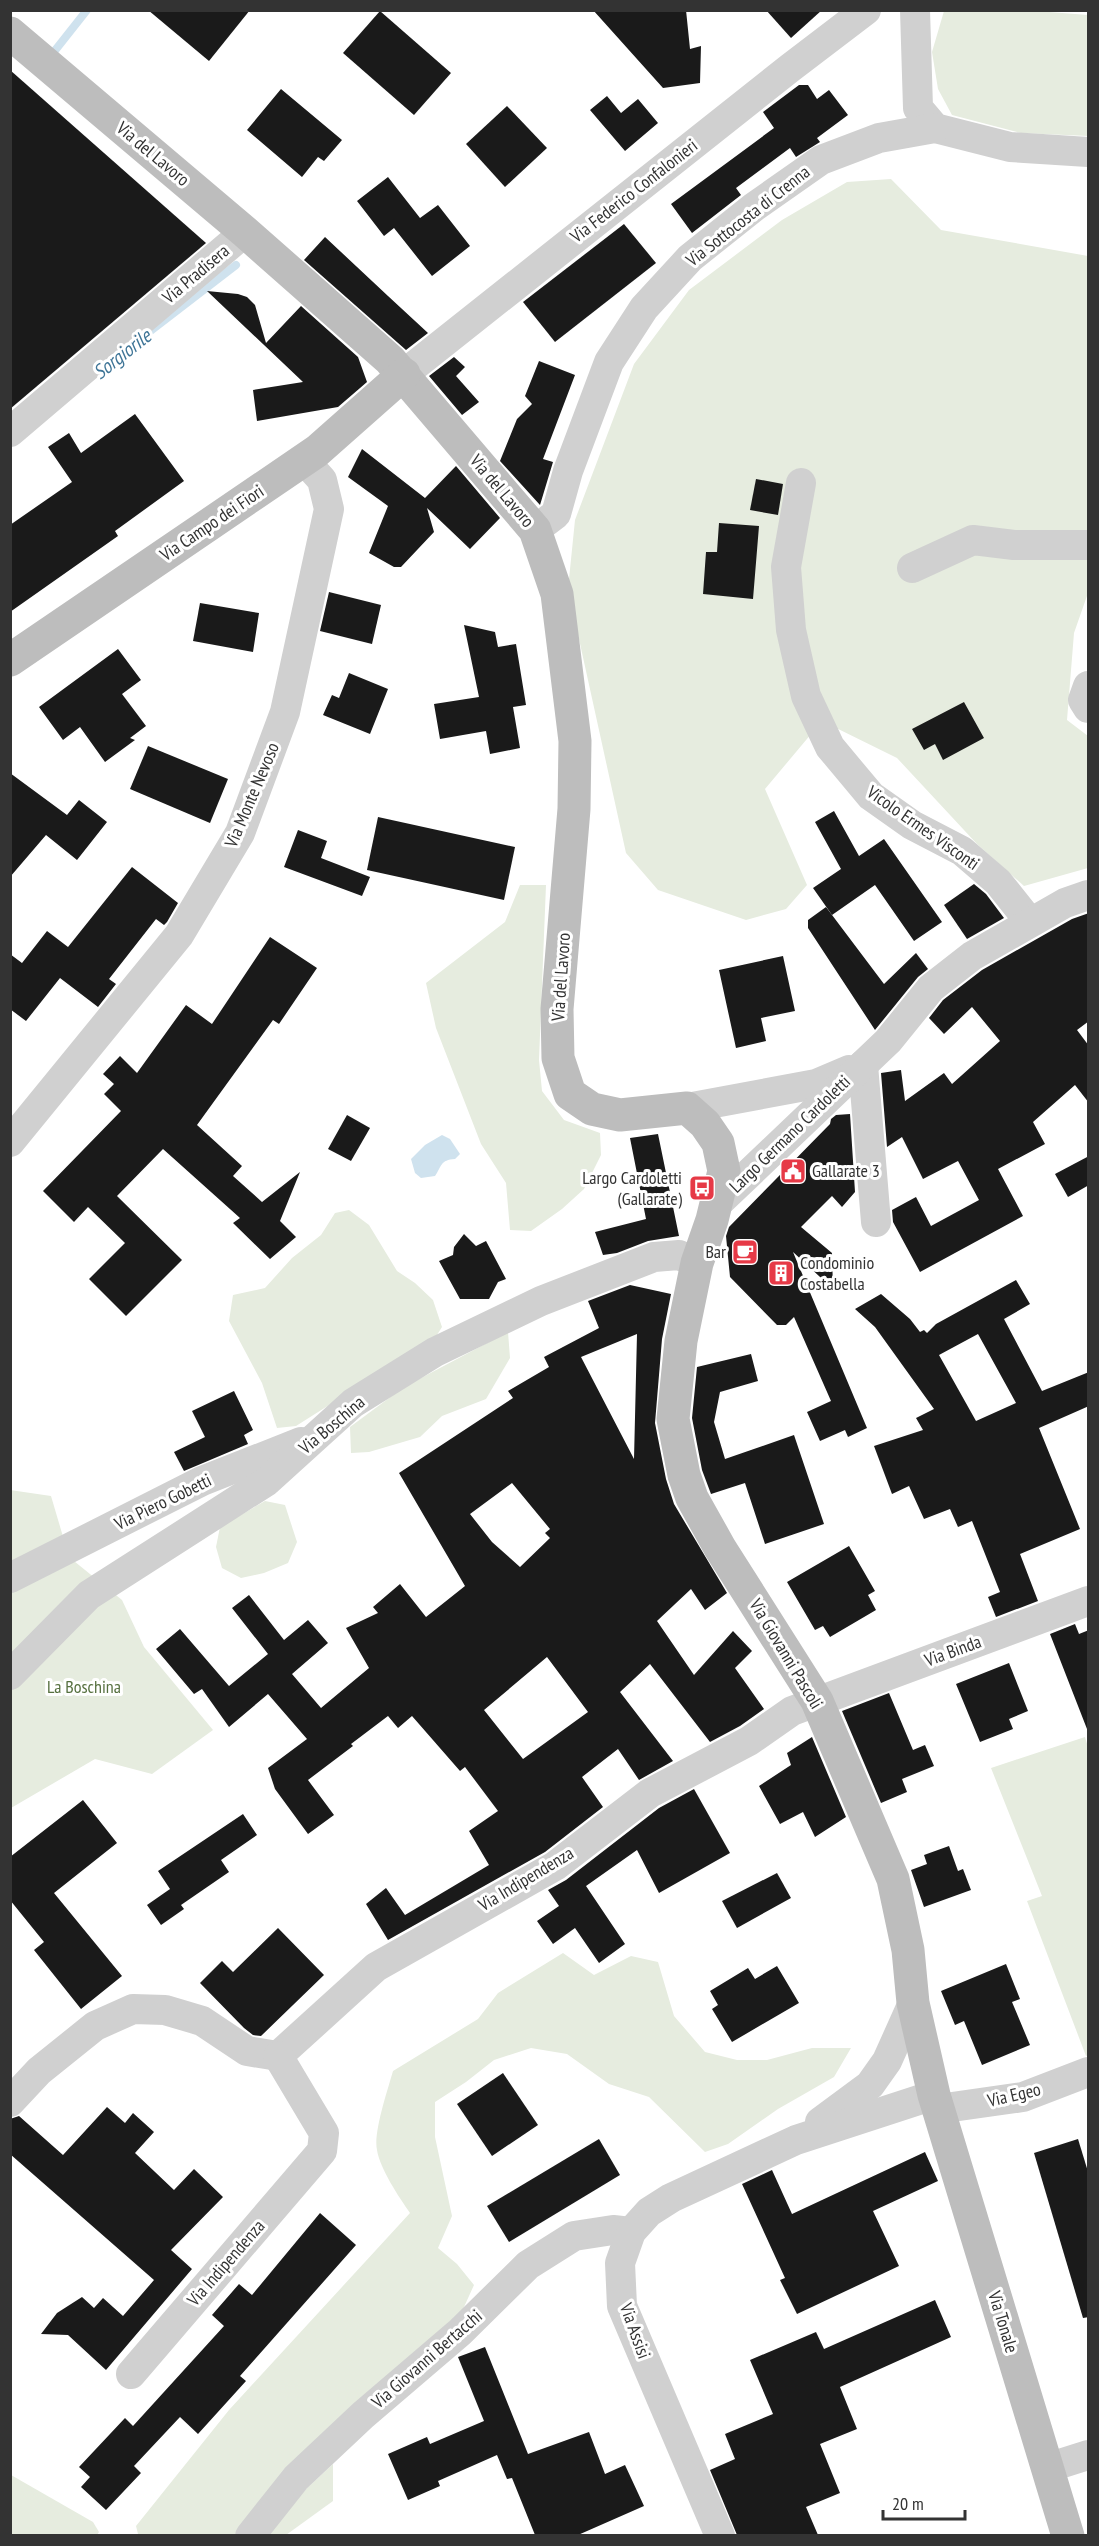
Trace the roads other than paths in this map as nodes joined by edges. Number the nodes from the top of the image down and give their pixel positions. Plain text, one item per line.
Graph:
1 (866, 10) edge
2 (915, 10) edge
3 (10, 33) edge
4 (935, 128) junction
5 (1089, 152) edge
6 (245, 232) junction
7 (404, 374) junction
8 (10, 432) edge
9 (304, 460) junction
10 (801, 483) dead end
11 (535, 530) junction
12 (1089, 545) edge
13 (912, 568) dead end
14 (10, 660) edge
15 (1089, 686) edge
16 (1089, 708) edge
17 (1089, 895) edge
18 (1030, 922) junction
19 (863, 1065) junction
20 (687, 1108) junction
21 (10, 1142) edge
22 (717, 1204) junction
23 (876, 1222) dead end
24 (697, 1263) junction
25 (319, 1434) junction
26 (10, 1578) edge
27 (1089, 1601) edge
28 (10, 1675) edge
29 (817, 1701) junction
30 (913, 2003) junction
31 (278, 2056) junction
32 (1089, 2072) edge
33 (10, 2102) edge
34 (936, 2102) junction
35 (796, 2140) junction
36 (631, 2232) junction
37 (131, 2373) dead end
38 (1089, 2455) edge
39 (1047, 2468) junction
40 (250, 2535) edge
41 (720, 2535) edge
42 (1068, 2535) edge

1 - 7 street, Via Federico Confalonieri
2 - 4 street
3 - 6 street, Via del Lavoro
4 - 5 street, Via Sottocosta di Crenna
4 - 11 street, Via Sottocosta di Crenna
6 - 7 street, Via del Lavoro
6 - 8 street, Via Pradisera
7 - 9 street, Via Campo dei Fiori
7 - 11 street, Via del Lavoro
9 - 14 street, Via Campo dei Fiori
9 - 21 street, Via Monte Nevoso
10 - 18 street, Vicolo Ermes Visconti
11 - 20 street, Via del Lavoro
12 - 13 street
15 - 16 street
17 - 18 street
18 - 19 street
19 - 20 street, Largo Germano Cardoletti
19 - 22 street, Largo Germano Cardoletti
19 - 23 street
20 - 22 street, Largo Germano Cardoletti
22 - 24 street, Via Giovanni Pascoli
24 - 25 street, Via Boschina
24 - 29 street, Via Giovanni Pascoli
25 - 26 street, Via Piero Gobetti
25 - 28 street, Via Boschina
27 - 29 street, Via Binda
29 - 30 street, Via Giovanni Pascoli
29 - 31 street, Via Indipendenza
30 - 34 street, Via Giovanni Pascoli
30 - 35 street, Via Assisi
31 - 33 street
31 - 37 street, Via Indipendenza
32 - 34 street, Via Egeo
34 - 35 street, Via Assisi
34 - 39 street, Via Tonale
35 - 36 street, Via Assisi
36 - 40 street, Via Giovanni Bertacchi
36 - 41 street, Via Assisi
38 - 39 street
39 - 42 street, Via Tonale

